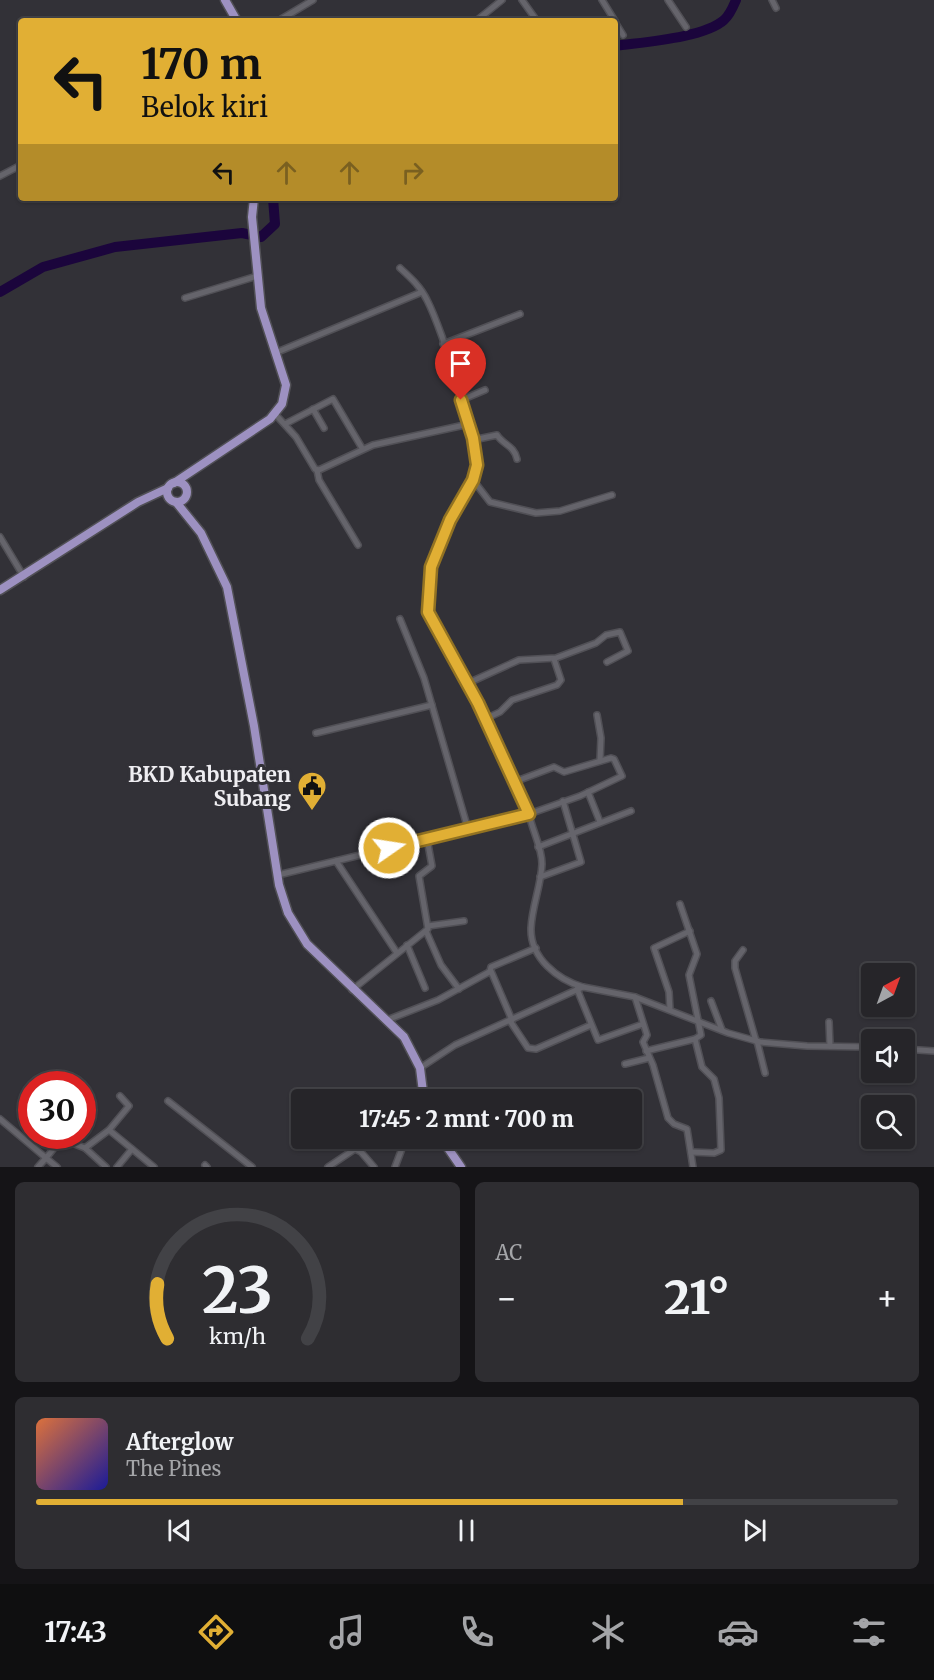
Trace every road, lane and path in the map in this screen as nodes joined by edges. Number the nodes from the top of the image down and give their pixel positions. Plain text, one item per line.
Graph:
1 (225, 0) edge
2 (313, 0) edge
3 (502, 0) edge
4 (522, 0) edge
5 (602, 0) edge
6 (668, 0) edge
7 (772, 0) edge
8 (776, 8) dead end
9 (235, 18) edge
10 (289, 18) edge
11 (481, 18) edge
12 (535, 18) edge
13 (613, 18) edge
14 (618, 26) edge
15 (686, 27) dead end
16 (623, 35) dead end
17 (18, 167) edge
18 (0, 176) edge
19 (254, 201) edge
20 (400, 268) dead end
21 (257, 276) junction
22 (422, 292) junction
23 (185, 298) dead end
24 (520, 314) dead end
25 (443, 344) junction
26 (275, 353) junction
27 (485, 390) dead end
28 (461, 400) junction
29 (313, 409) junction
30 (275, 414) junction
31 (285, 424) junction
32 (469, 424) junction
33 (324, 428) dead end
34 (473, 440) junction
35 (362, 448) junction
36 (517, 459) dead end
37 (317, 470) junction
38 (473, 480) junction
39 (175, 485) junction
40 (612, 495) dead end
41 (149, 497) junction
42 (185, 498) junction
43 (174, 501) junction
44 (189, 515) junction
45 (0, 537) edge
46 (358, 545) dead end
47 (24, 577) junction
48 (0, 590) edge
49 (400, 619) dead end
50 (554, 659) junction
51 (607, 662) dead end
52 (466, 684) junction
53 (432, 705) junction
54 (597, 715) dead end
55 (485, 719) junction
56 (316, 733) dead end
57 (600, 761) junction
58 (514, 782) junction
59 (588, 792) junction
60 (563, 801) junction
61 (631, 811) dead end
62 (525, 815) junction
63 (600, 822) junction
64 (468, 829) junction
65 (572, 832) junction
66 (427, 839) junction
67 (538, 847) junction
68 (336, 861) junction
69 (278, 875) junction
70 (540, 877) junction
71 (680, 904) dead end
72 (464, 921) dead end
73 (427, 929) junction
74 (690, 931) junction
75 (407, 945) junction
76 (536, 948) junction
77 (743, 950) dead end
78 (398, 953) junction
79 (490, 971) junction
80 (579, 987) junction
81 (425, 988) dead end
82 (459, 989) junction
83 (352, 990) junction
84 (635, 997) junction
85 (711, 1001) dead end
86 (670, 1011) junction
87 (387, 1020) junction
88 (511, 1021) junction
89 (699, 1022) junction
90 (829, 1022) dead end
91 (643, 1024) junction
92 (591, 1025) junction
93 (722, 1031) junction
94 (695, 1039) junction
95 (756, 1041) junction
96 (830, 1047) junction
97 (861, 1047) edge
98 (915, 1050) edge
99 (646, 1051) junction
100 (934, 1051) edge
101 (649, 1058) junction
102 (625, 1064) dead end
103 (420, 1068) junction
104 (765, 1073) dead end
105 (422, 1089) edge
106 (120, 1096) dead end
107 (168, 1101) dead end
108 (0, 1119) edge
109 (109, 1130) junction
110 (96, 1140) edge
111 (56, 1149) edge
112 (86, 1149) edge
113 (132, 1149) junction
114 (357, 1149) joint
115 (402, 1149) edge
116 (449, 1149) edge
117 (691, 1152) junction
118 (46, 1158) junction
119 (38, 1167) edge
120 (57, 1167) edge
121 (106, 1167) edge
122 (117, 1167) edge
123 (154, 1167) edge
124 (252, 1167) edge
125 (328, 1167) edge
126 (374, 1167) edge
127 (395, 1167) edge
128 (461, 1167) edge
129 (693, 1167) edge

1 - 9 main road
2 - 10 street
3 - 11 street
4 - 12 street
5 - 13 street
6 - 15 street
7 - 8 street
14 - 16 street
17 - 18 street
19 - 21 main road
20 - 22 street
21 - 23 street
21 - 26 main road
22 - 25 street
22 - 26 street
24 - 25 street
25 - 28 street
26 - 30 main road
27 - 28 street
28 - 32 street
29 - 31 street
29 - 33 street
29 - 35 street
30 - 31 street
30 - 39 main road
31 - 37 street
32 - 34 street
32 - 35 street
34 - 36 street
34 - 38 street
35 - 37 street
37 - 46 street
38 - 40 street
38 - 52 street
39 - 41 main road
39 - 42 main road
39 - 43 main road
41 - 43 main road
41 - 47 main road
42 - 43 main road
42 - 44 main road
43 - 44 main road
44 - 69 main road
45 - 47 street
47 - 48 main road
49 - 53 street
50 - 51 street
50 - 52 street
50 - 55 street
52 - 55 street
53 - 56 street
53 - 64 street
54 - 57 street
55 - 58 street
57 - 58 street
57 - 59 street
58 - 62 street
59 - 60 street
59 - 63 street
60 - 62 street
60 - 65 street
61 - 63 street
62 - 64 street
62 - 67 street
63 - 65 street
64 - 66 street
65 - 67 street
65 - 70 street
66 - 68 street
66 - 73 street
67 - 70 street
68 - 69 street
68 - 78 street
69 - 83 main road
70 - 76 street
71 - 74 street
72 - 73 street
73 - 75 street
73 - 82 street
74 - 86 street
74 - 89 street
75 - 78 street
75 - 81 street
76 - 79 street
76 - 80 street
77 - 95 street
78 - 83 street
79 - 82 street
79 - 88 street
80 - 84 street
80 - 88 street
80 - 92 street
82 - 87 street
83 - 87 main road
84 - 86 street
84 - 91 street
85 - 93 street
86 - 89 street
87 - 103 main road
88 - 92 street
88 - 103 street
89 - 93 street
89 - 94 street
90 - 96 street
91 - 92 street
91 - 99 street
93 - 95 street
94 - 99 street
94 - 117 street
95 - 96 street
95 - 104 street
96 - 97 street
98 - 100 street
99 - 101 street
101 - 102 street
101 - 117 street
103 - 105 main road
106 - 109 street
107 - 124 street
108 - 118 street
109 - 110 street
109 - 113 street
111 - 118 street
112 - 121 street
113 - 122 street
113 - 123 street
114 - 125 street
114 - 126 street
115 - 127 street
116 - 128 main road
117 - 129 street
118 - 119 street
118 - 120 street

